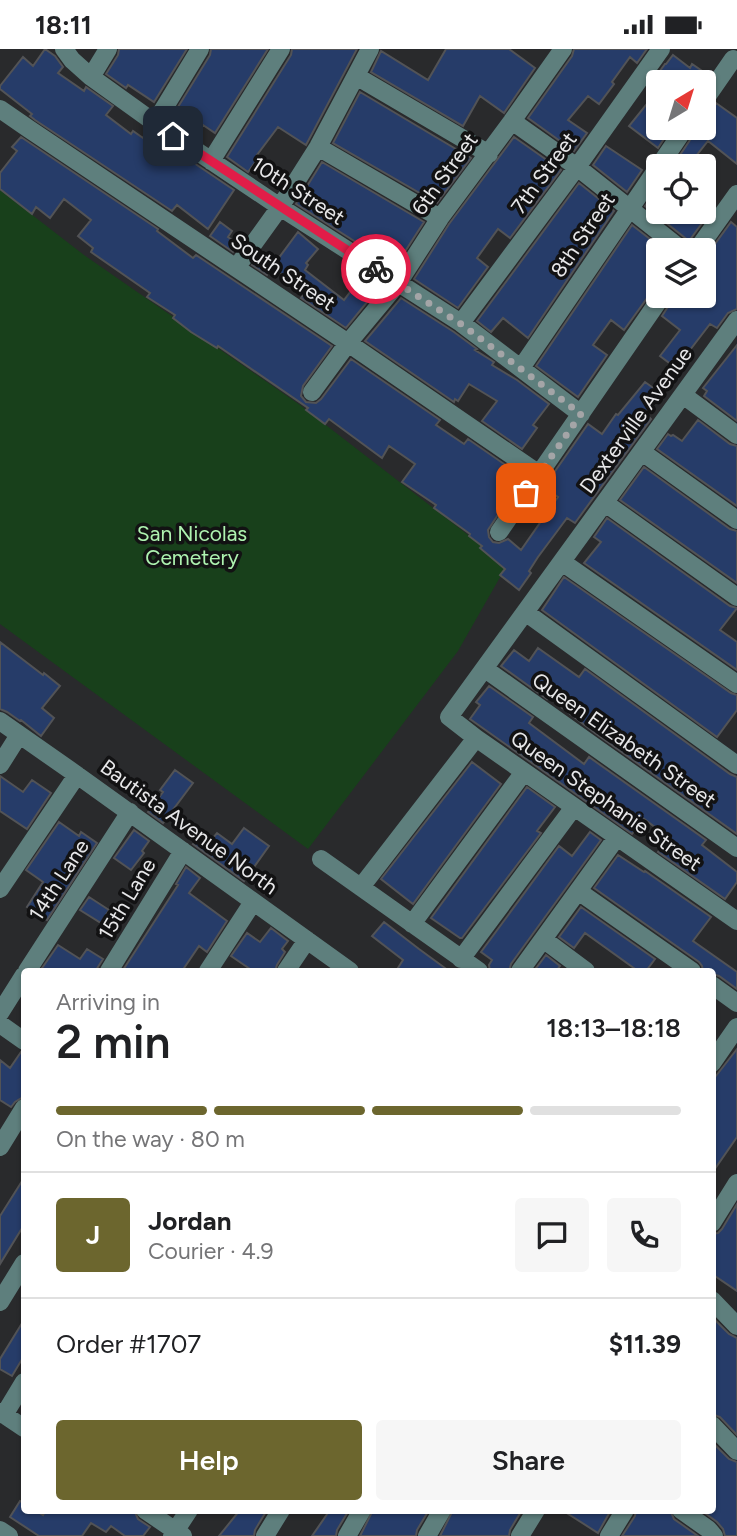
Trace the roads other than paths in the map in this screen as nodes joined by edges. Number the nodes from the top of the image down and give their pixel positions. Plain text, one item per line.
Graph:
1 (64, 49) edge
2 (108, 49) edge
3 (200, 49) edge
4 (281, 49) edge
5 (370, 49) edge
6 (661, 49) edge
7 (556, 51) edge
8 (731, 57) edge
9 (356, 76) junction
10 (91, 77) junction
11 (716, 81) edge
12 (0, 109) edge
13 (513, 121) junction
14 (155, 123) junction
15 (677, 140) edge
16 (318, 146) junction
17 (488, 154) junction
18 (211, 161) junction
19 (577, 167) junction
20 (737, 194) edge
21 (280, 207) junction
22 (628, 209) junction
23 (440, 218) junction
24 (666, 238) edge
25 (706, 238) edge
26 (236, 268) junction
27 (398, 283) junction
28 (654, 308) edge
29 (737, 320) edge
30 (461, 324) junction
31 (348, 343) junction
32 (730, 343) edge
33 (521, 368) junction
34 (312, 392) dead end
35 (683, 395) junction
36 (581, 414) junction
37 (737, 435) edge
38 (642, 451) junction
39 (539, 474) junction
40 (605, 503) junction
41 (737, 520) edge
42 (499, 532) dead end
43 (562, 562) junction
44 (737, 597) edge
45 (526, 612) junction
46 (485, 669) junction
47 (737, 684) edge
48 (449, 717) joint
49 (0, 722) edge
50 (19, 735) junction
51 (476, 738) junction
52 (0, 765) edge
53 (737, 765) edge
54 (524, 772) junction
55 (77, 775) junction
56 (574, 807) junction
57 (130, 813) junction
58 (617, 837) junction
59 (737, 848) edge
60 (183, 851) junction
61 (321, 859) dead end
62 (361, 887) junction
63 (0, 889) edge
64 (578, 891) junction
65 (253, 902) junction
66 (737, 921) edge
67 (412, 924) junction
68 (543, 939) junction
69 (307, 940) junction
70 (461, 959) junction
71 (29, 968) edge
72 (111, 968) edge
73 (210, 968) edge
74 (288, 968) edge
75 (346, 968) edge
76 (474, 968) edge
77 (522, 968) edge
78 (582, 968) edge
79 (688, 968) edge
80 (21, 981) edge
81 (716, 988) edge
82 (737, 1003) edge
83 (0, 1013) edge
84 (0, 1024) edge
85 (737, 1027) edge
86 (21, 1039) edge
87 (716, 1057) edge
88 (21, 1113) edge
89 (0, 1147) edge
90 (737, 1184) edge
91 (716, 1217) edge
92 (21, 1268) edge
93 (0, 1302) edge
94 (716, 1304) edge
95 (737, 1326) edge
96 (21, 1386) edge
97 (2, 1413) edge
98 (21, 1426) edge
99 (716, 1429) edge
100 (737, 1451) edge
101 (150, 1514) edge
102 (186, 1514) edge
103 (279, 1514) edge
104 (360, 1514) edge
105 (440, 1514) edge
106 (534, 1514) edge
107 (623, 1514) edge
108 (687, 1514) edge
109 (0, 1530) edge
110 (177, 1534) edge
111 (9, 1536) edge
112 (265, 1536) edge
113 (347, 1536) edge
114 (427, 1536) edge
115 (520, 1536) edge
116 (609, 1536) edge
117 (714, 1536) edge

1 - 10 street, 10th Street
2 - 10 street
3 - 14 street
4 - 18 street
5 - 9 street
6 - 19 street, 7th Street
7 - 13 street, 6th Street
8 - 11 street
9 - 16 street
9 - 17 street
10 - 14 street, 10th Street
12 - 26 street, South Street
13 - 17 street, 6th Street
13 - 19 street
14 - 18 street, 10th Street
15 - 22 street, 8th Street
16 - 21 street
16 - 23 street
17 - 23 street, 6th Street
18 - 21 street, 10th Street
19 - 22 street
19 - 30 street, 7th Street
20 - 25 street
21 - 26 street
21 - 27 street, 10th Street
22 - 24 street
22 - 33 street, 8th Street
23 - 27 street, 6th Street
26 - 31 street, South Street
27 - 30 street, 10th Street
27 - 31 street, 6th Street
28 - 36 street
29 - 32 street, Dexterville Avenue
30 - 33 street, 10th Street
31 - 34 street, 6th Street
31 - 39 street, South Street
32 - 35 street, Dexterville Avenue
33 - 36 street, 10th Street
35 - 37 street
35 - 38 street, Dexterville Avenue
36 - 39 street
38 - 40 street, Dexterville Avenue
38 - 41 street
39 - 42 street
40 - 43 street, Dexterville Avenue
40 - 44 street
43 - 45 street, Dexterville Avenue
43 - 47 street
45 - 46 street, Dexterville Avenue
45 - 53 street
46 - 48 street, Dexterville Avenue
46 - 59 street, Queen Elizabeth Street
48 - 51 street, Queen Stephanie Street
49 - 50 street, Bautista Avenue North
50 - 52 street
50 - 55 street, Bautista Avenue North
51 - 54 street, Queen Stephanie Street
51 - 62 street
54 - 56 street, Queen Stephanie Street
54 - 67 street
55 - 57 street, Bautista Avenue North
55 - 63 street
56 - 58 street, Queen Stephanie Street
56 - 70 street
57 - 60 street, Bautista Avenue North
57 - 71 street, 14th Lane
58 - 64 street
58 - 66 street, Queen Stephanie Street
60 - 65 street, Bautista Avenue North
60 - 72 street, 15th Lane
61 - 62 street
62 - 67 street
64 - 68 street
64 - 79 street
65 - 69 street, Bautista Avenue North
65 - 73 street
67 - 70 street
68 - 77 street
68 - 78 street
69 - 74 street
69 - 75 street, Bautista Avenue North
70 - 76 street
80 - 83 street, 14th Lane
81 - 82 street
84 - 86 street
85 - 87 street
88 - 89 street
90 - 91 street
92 - 93 street
94 - 95 street
96 - 97 street
97 - 98 street
99 - 100 street
101 - 110 street
102 - 110 street
103 - 112 street
104 - 113 street
105 - 114 street
106 - 115 street
107 - 116 street
108 - 117 street
109 - 111 street

